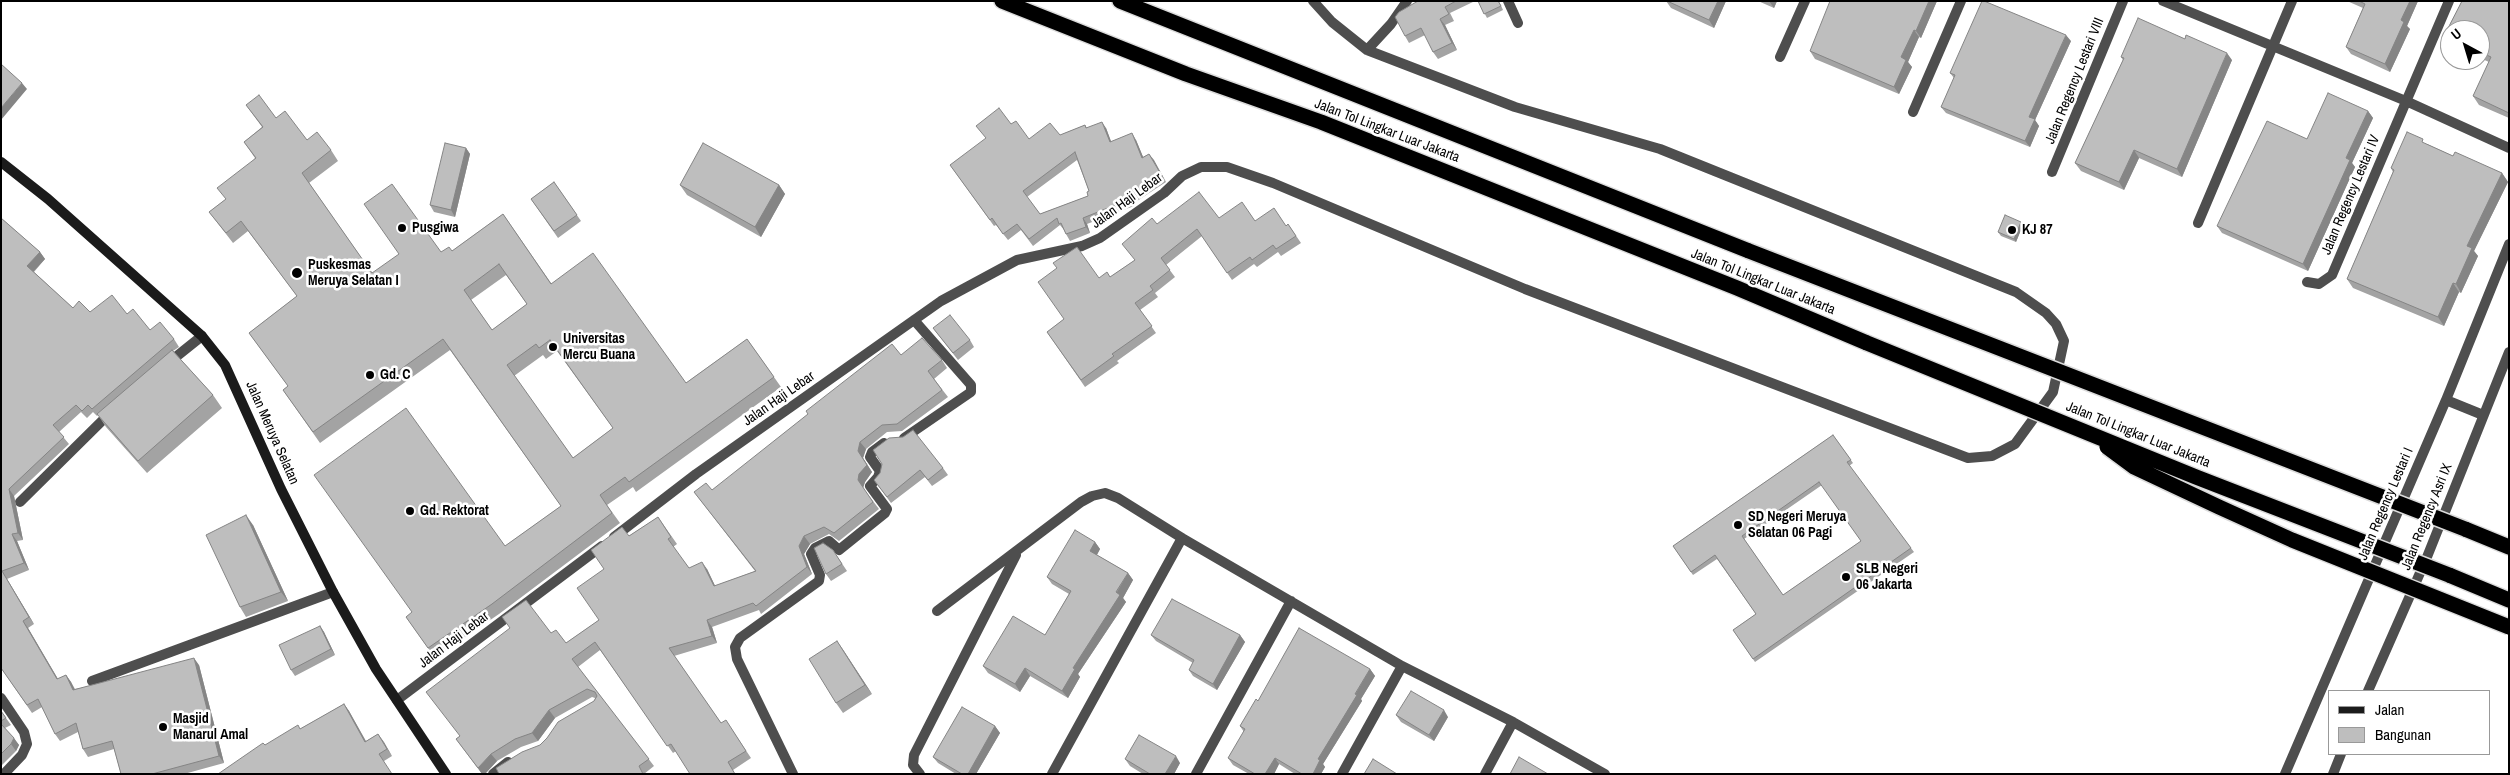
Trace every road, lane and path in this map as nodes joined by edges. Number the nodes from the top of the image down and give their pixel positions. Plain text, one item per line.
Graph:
1 (1002, 1) edge
2 (1120, 1) edge
3 (1313, 1) edge
4 (1407, 1) edge
5 (1508, 1) edge
6 (1805, 1) edge
7 (1961, 1) edge
8 (2123, 1) edge
9 (2163, 1) edge
10 (2292, 1) edge
11 (2449, 1) edge
12 (1518, 23) dead end
13 (2274, 47) junction
14 (1367, 50) junction
15 (1780, 57) dead end
16 (2406, 101) junction
17 (1913, 112) dead end
18 (2509, 148) edge
19 (1, 162) edge
20 (2052, 172) dead end
21 (2198, 223) dead end
22 (2509, 244) edge
23 (2307, 282) dead end
24 (914, 320) junction
25 (202, 336) junction
26 (2509, 352) edge
27 (160, 370) edge
28 (2449, 401) junction
29 (120, 404) edge
30 (2479, 413) junction
31 (2090, 434) junction
32 (20, 502) dead end
33 (1182, 538) junction
34 (2509, 547) edge
35 (1018, 551) junction
36 (333, 592) junction
37 (2509, 600) edge
38 (1292, 601) junction
39 (937, 611) dead end
40 (2509, 627) edge
41 (1402, 666) junction
42 (92, 681) dead end
43 (2368, 690) edge
44 (1, 698) edge
45 (397, 700) junction
46 (1513, 722) junction
47 (2341, 755) edge
48 (516, 758) edge
49 (4, 774) edge
50 (446, 774) edge
51 (494, 774) edge
52 (793, 774) edge
53 (920, 774) edge
54 (1052, 774) edge
55 (1196, 774) edge
56 (1342, 774) edge
57 (1485, 774) edge
58 (1605, 774) edge
59 (2285, 774) edge
60 (2332, 774) edge

1 - 31 highway, Jalan Tol Lingkar Luar Jakarta, bridge
2 - 34 highway, Jalan Tol Lingkar Luar Jakarta, bridge
3 - 14 street
4 - 14 street
5 - 12 street
6 - 15 street
7 - 17 street
8 - 20 street, Jalan Regency Lestari VIII
9 - 13 street
10 - 13 street
11 - 16 street, Jalan Regency Lestari IV
13 - 16 street
13 - 21 street
14 - 24 street, Jalan Haji Lebar
16 - 18 street
16 - 23 street, Jalan Regency Lestari IV
19 - 25 main road, Jalan Meruya Selatan
22 - 28 street, Jalan Regency Lestari I
24 - 45 street, Jalan Haji Lebar
24 - 52 street
25 - 27 street
25 - 36 main road, Jalan Meruya Selatan
26 - 30 street, Jalan Regency Asri IX
28 - 30 street
28 - 59 street, Jalan Regency Lestari I
29 - 32 street
30 - 43 street, Jalan Regency Asri IX
31 - 37 highway, Jalan Tol Lingkar Luar Jakarta, bridge
31 - 40 highway, bridge
33 - 35 street
33 - 38 street
33 - 54 street
35 - 39 street
35 - 53 street
36 - 42 street
36 - 45 main road, Jalan Meruya Selatan
38 - 41 street
38 - 55 street
41 - 46 street
41 - 56 street
44 - 49 street
45 - 50 main road, Jalan Meruya Selatan
46 - 57 street
46 - 58 street
47 - 60 street
48 - 51 street

